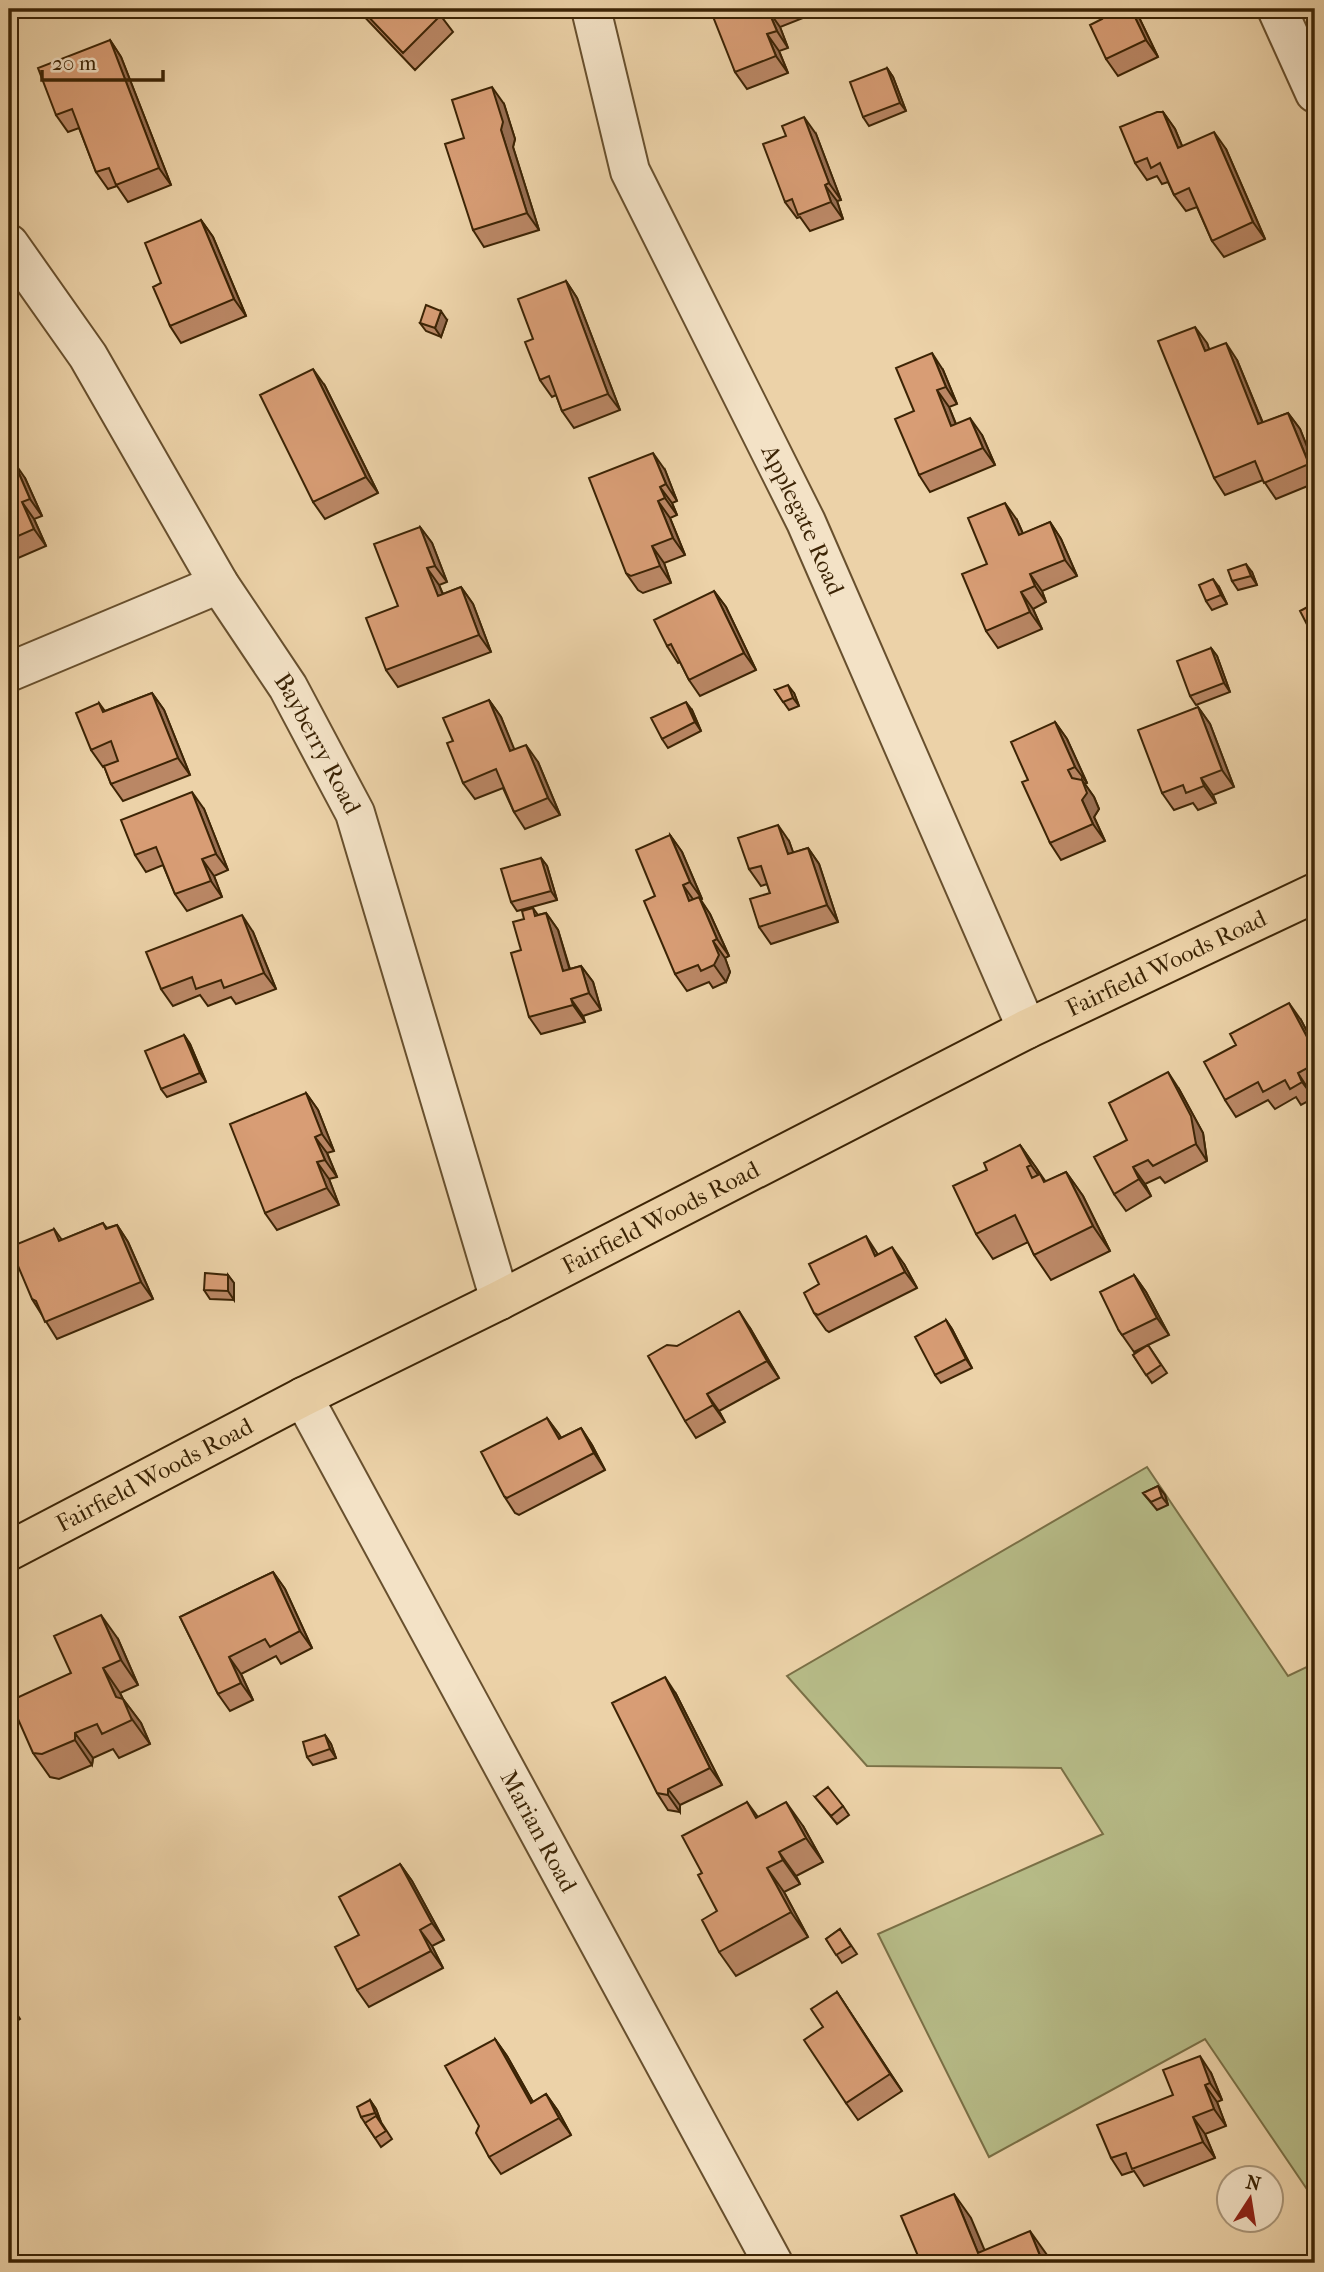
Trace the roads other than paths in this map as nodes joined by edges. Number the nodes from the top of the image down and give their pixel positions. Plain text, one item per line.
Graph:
1 (591, 9) edge
2 (1277, 9) edge
3 (1315, 93) edge
4 (9, 244) edge
5 (219, 584) junction
6 (9, 673) edge
7 (1315, 893) edge
8 (1027, 1029) junction
9 (500, 1300) junction
10 (303, 1397) junction
11 (9, 1551) edge
12 (773, 2263) edge

1 - 8 street, Applegate Road
2 - 3 street
4 - 5 street, Bayberry Road
5 - 6 street
5 - 9 street, Bayberry Road
7 - 8 main road, Fairfield Woods Road
8 - 9 main road, Fairfield Woods Road
9 - 10 main road, Fairfield Woods Road
10 - 11 main road, Fairfield Woods Road
10 - 12 street, Marian Road

